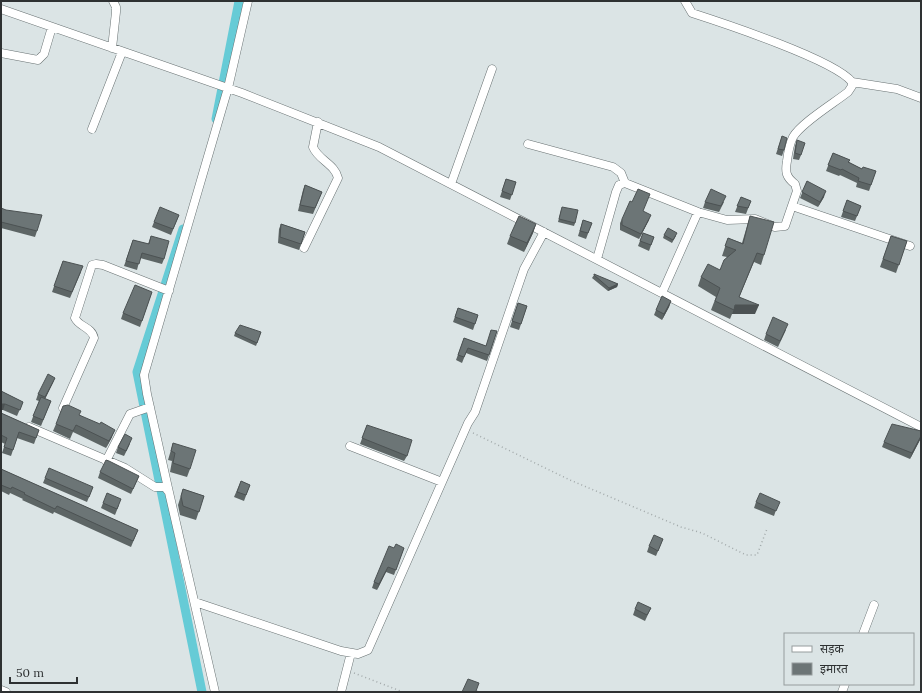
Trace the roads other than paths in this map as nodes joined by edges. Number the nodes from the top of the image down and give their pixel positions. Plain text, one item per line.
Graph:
1 (113, 1) edge
2 (248, 1) edge
3 (685, 1) edge
4 (1, 9) edge
5 (52, 27) junction
6 (112, 48) junction
7 (122, 52) junction
8 (1, 53) edge
9 (492, 69) dead end
10 (852, 82) junction
11 (224, 87) junction
12 (921, 98) edge
13 (318, 122) junction
14 (92, 129) dead end
15 (528, 144) dead end
16 (625, 183) junction
17 (451, 184) junction
18 (792, 206) junction
19 (698, 212) junction
20 (544, 232) junction
21 (910, 246) dead end
22 (304, 248) dead end
23 (597, 259) junction
24 (165, 289) junction
25 (662, 293) junction
26 (63, 408) edge
27 (146, 408) junction
28 (22, 424) edge
29 (921, 427) edge
30 (350, 446) dead end
31 (106, 461) junction
32 (442, 482) junction
33 (167, 489) junction
34 (195, 602) junction
35 (874, 605) dead end
36 (863, 633) edge
37 (351, 653) junction
38 (1, 690) edge
39 (6, 692) edge
40 (216, 692) edge
41 (340, 692) edge

1 - 6 street
2 - 11 street
3 - 10 street
4 - 5 street
5 - 6 street
5 - 8 street
6 - 7 street
7 - 11 street
7 - 14 street
9 - 17 street
10 - 12 street
10 - 18 street
11 - 13 street
11 - 24 street
13 - 17 street
13 - 22 street
15 - 16 street
16 - 19 street
16 - 23 street
17 - 20 street
18 - 19 street
18 - 21 street
19 - 25 street
20 - 23 street
20 - 32 street
23 - 25 street
24 - 26 street
24 - 27 street
25 - 29 street
27 - 31 street
27 - 33 street
28 - 31 street
30 - 32 street
31 - 33 street
32 - 37 street
33 - 34 street
34 - 37 street
34 - 40 street
35 - 36 street
37 - 41 street
38 - 39 street

